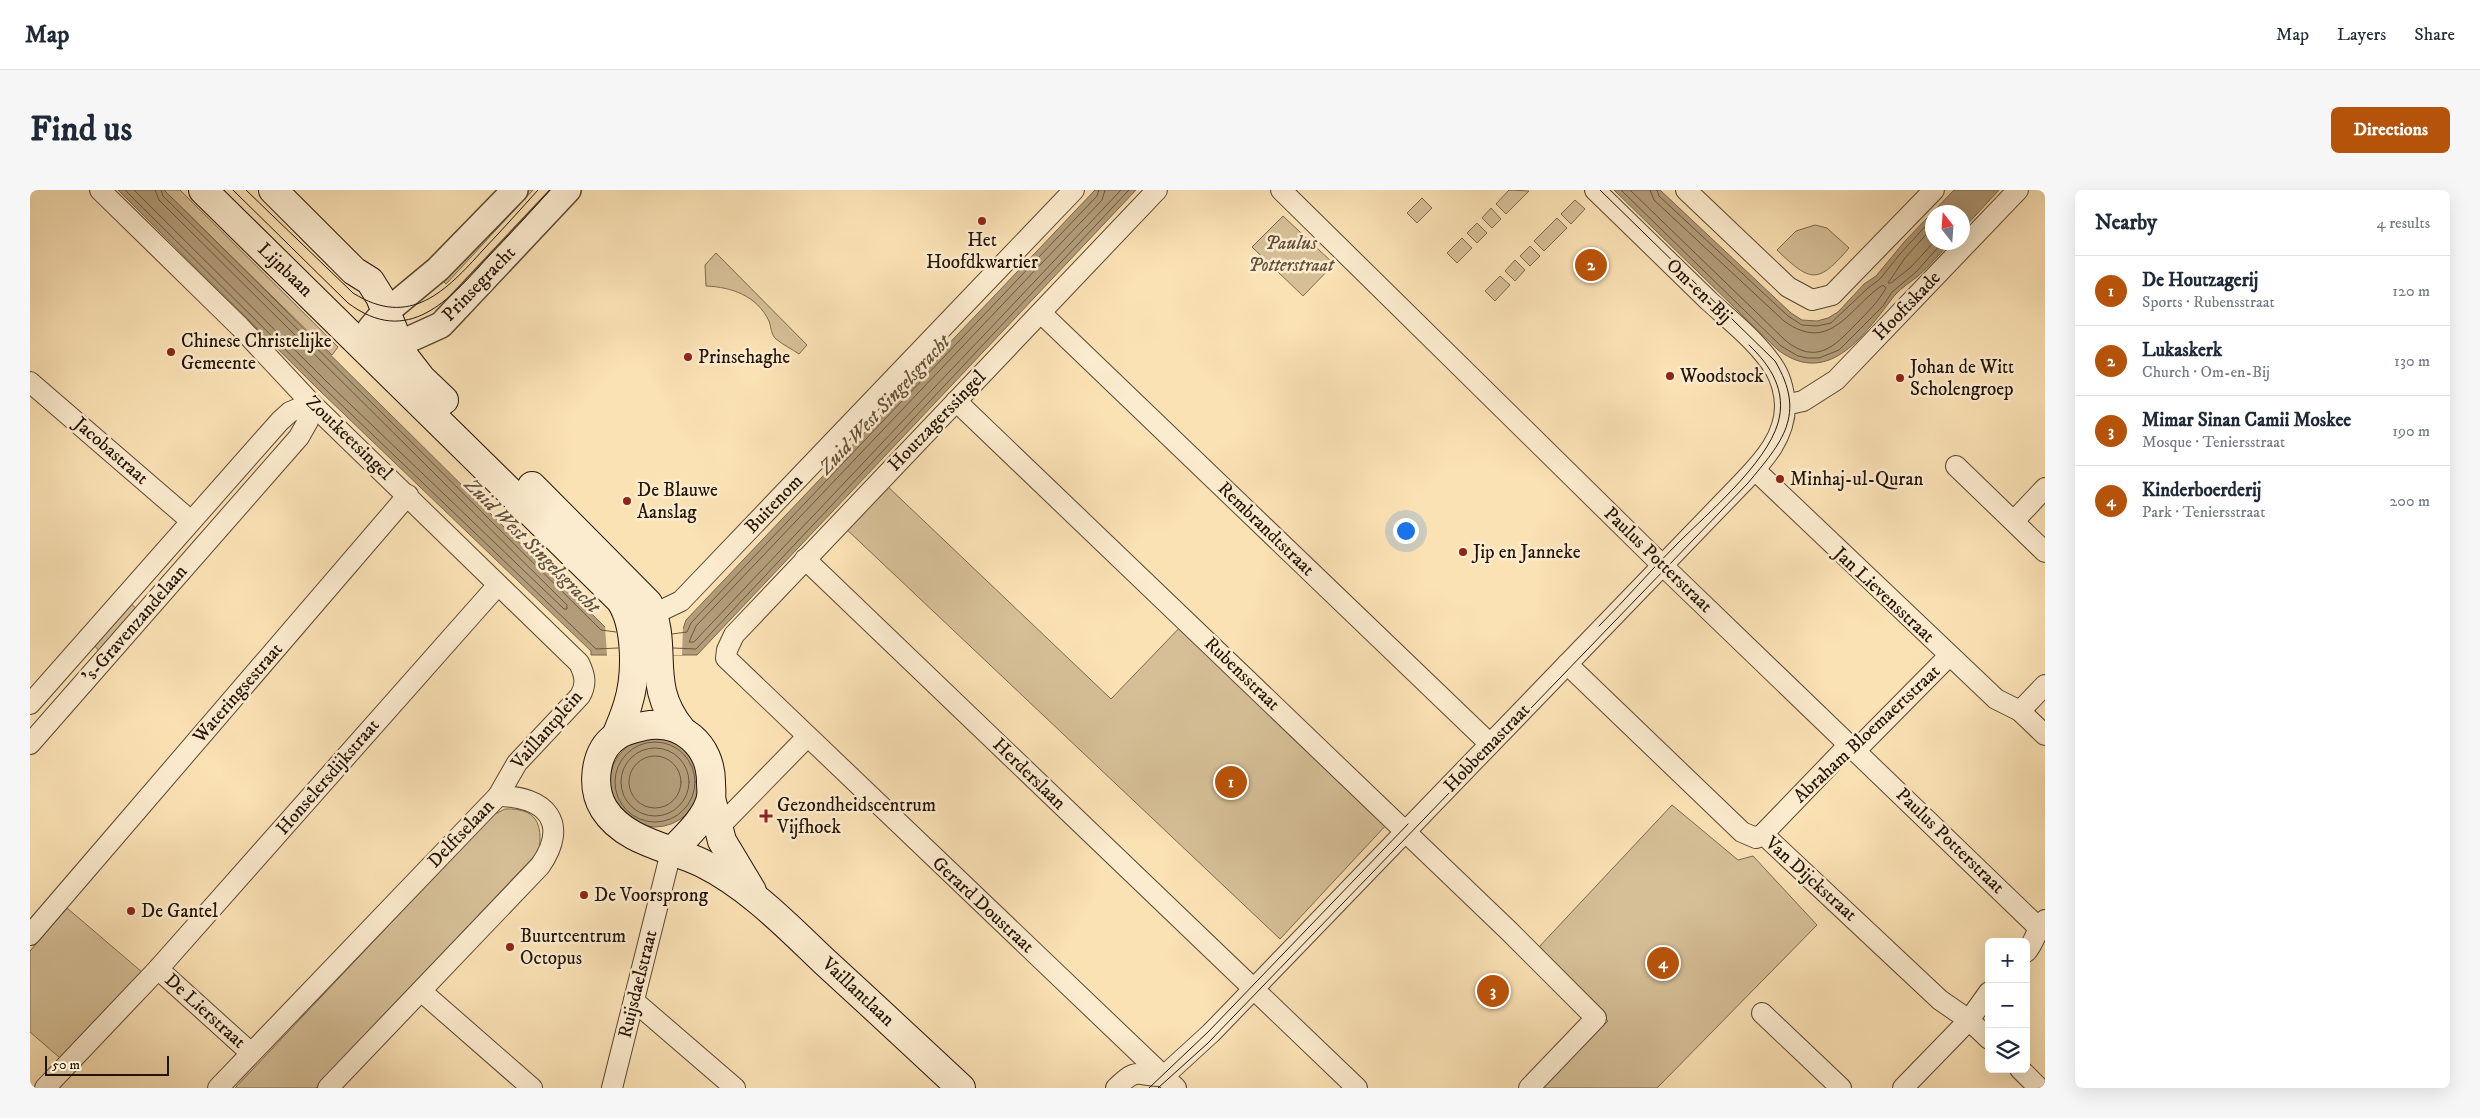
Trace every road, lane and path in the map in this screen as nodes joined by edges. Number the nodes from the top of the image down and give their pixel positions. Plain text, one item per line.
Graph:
1 (100, 190) edge
2 (203, 190) edge
3 (273, 190) edge
4 (516, 190) edge
5 (568, 190) edge
6 (1074, 190) edge
7 (1157, 190) edge
8 (1281, 190) edge
9 (1595, 190) edge
10 (1686, 190) edge
11 (1934, 190) edge
12 (2018, 190) edge
13 (391, 292) junction
14 (1041, 313) junction
15 (399, 344) junction
16 (366, 350) junction
17 (30, 382) edge
18 (956, 401) junction
19 (311, 402) junction
20 (1785, 405) junction
21 (1956, 466) dead end
22 (1755, 470) junction
23 (220, 488) junction
24 (2045, 488) edge
25 (408, 495) junction
26 (240, 505) junction
27 (191, 521) junction
28 (2014, 521) junction
29 (2045, 552) edge
30 (805, 559) junction
31 (1663, 565) junction
32 (498, 585) junction
33 (647, 622) junction
34 (646, 656) junction
35 (1950, 656) junction
36 (726, 658) joint
37 (579, 663) joint
38 (1567, 664) junction
39 (2045, 685) edge
40 (30, 704) edge
41 (2020, 711) junction
42 (681, 729) junction
43 (2045, 735) edge
44 (616, 736) junction
45 (806, 737) junction
46 (30, 744) edge
47 (1490, 744) junction
48 (1852, 746) junction
49 (498, 796) junction
50 (711, 798) junction
51 (717, 826) junction
52 (1406, 831) junction
53 (1763, 834) junction
54 (671, 852) junction
55 (754, 895) junction
56 (2042, 924) edge
57 (30, 935) edge
58 (2030, 948) edge
59 (158, 969) junction
60 (1254, 989) junction
61 (421, 991) junction
62 (1985, 998) edge
63 (634, 1001) junction
64 (1762, 1013) dead end
65 (1969, 1020) junction
66 (1985, 1035) edge
67 (251, 1053) junction
68 (2024, 1073) edge
69 (1168, 1084) edge
70 (45, 1088) edge
71 (218, 1088) edge
72 (328, 1088) edge
73 (532, 1088) edge
74 (612, 1088) edge
75 (734, 1088) edge
76 (962, 1088) edge
77 (1116, 1088) edge
78 (1356, 1088) edge
79 (1529, 1088) edge
80 (1841, 1088) edge
81 (1904, 1088) edge
82 (2039, 1088) edge

1 - 19 street, Zoutkeetsingel
2 - 16 main road, Lijnbaan
3 - 13 main road
4 - 13 street, Prinsegracht
5 - 15 street, Prinsegracht
6 - 33 street, Buitenom
7 - 14 street, Houtzagerssingel
8 - 31 street, Paulus Potterstraat
9 - 20 street, Om-en-Bij
10 - 11 street
12 - 20 street, Hooftskade
13 - 15 main road
13 - 16 street, Prinsegracht
14 - 18 street, Houtzagerssingel
14 - 47 street, Rembrandtstraat
15 - 16 street, Prinsegracht
15 - 33 main road
16 - 33 main road
17 - 27 street, Jacobastraat
18 - 30 street, Houtzagerssingel
18 - 52 street, Rubensstraat
19 - 23 street, 's-Gravenzandelaan
19 - 25 street, Zoutkeetsingel
19 - 26 street, 's-Gravenzandelaan
20 - 22 street, Hobbemastraat
21 - 28 street
22 - 31 street, Hobbemastraat
22 - 35 street, Jan Lievensstraat
23 - 26 street
23 - 27 street, 's-Gravenzandelaan
24 - 28 street
25 - 32 street, Zoutkeetsingel
25 - 57 street, Wateringsestraat
26 - 46 street, 's-Gravenzandelaan
27 - 40 street, 's-Gravenzandelaan
28 - 29 street
30 - 36 street, Houtzagerssingel
30 - 60 street, Herderslaan
31 - 38 street, Hobbemastraat
31 - 48 street, Paulus Potterstraat
32 - 37 street, Zoutkeetsingel
32 - 59 street, Honselersdijkstraat
33 - 34 main road
34 - 42 main road
34 - 44 main road
35 - 41 street, Jan Lievensstraat
35 - 48 street, Abraham Bloemaertstraat
36 - 45 street, Gerard Doustraat
37 - 49 street, Vaillantplein
38 - 47 street, Hobbemastraat
38 - 53 street, Van Dijckstraat
39 - 41 street
41 - 43 street, Jan Lievensstraat
42 - 44 main road
42 - 50 main road
44 - 54 main road
45 - 51 street
45 - 69 street, Gerard Doustraat
47 - 52 street, Hobbemastraat
48 - 53 street, Abraham Bloemaertstraat
48 - 56 street, Paulus Potterstraat
49 - 61 street, Delftselaan
49 - 67 street, Delftselaan
50 - 51 main road, Vaillantlaan
50 - 54 main road
51 - 55 main road, Vaillantlaan
52 - 60 street, Hobbemastraat
52 - 79 street, Rubensstraat
53 - 65 street, Van Dijckstraat
54 - 55 main road, Vaillantlaan
54 - 63 street, Ruijsdaelstraat
55 - 76 main road, Vaillantlaan
56 - 58 street
59 - 67 street, De Lierstraat
59 - 70 street, Honselersdijkstraat
60 - 69 street, Hobbemastraat
60 - 78 street, Herderslaan
61 - 72 street, Delftselaan
61 - 73 street
62 - 65 street
63 - 74 street, Ruijsdaelstraat
63 - 75 street
64 - 80 street
65 - 66 street, Van Dijckstraat
65 - 81 street
67 - 71 street, Delftselaan
68 - 82 street
69 - 77 street

